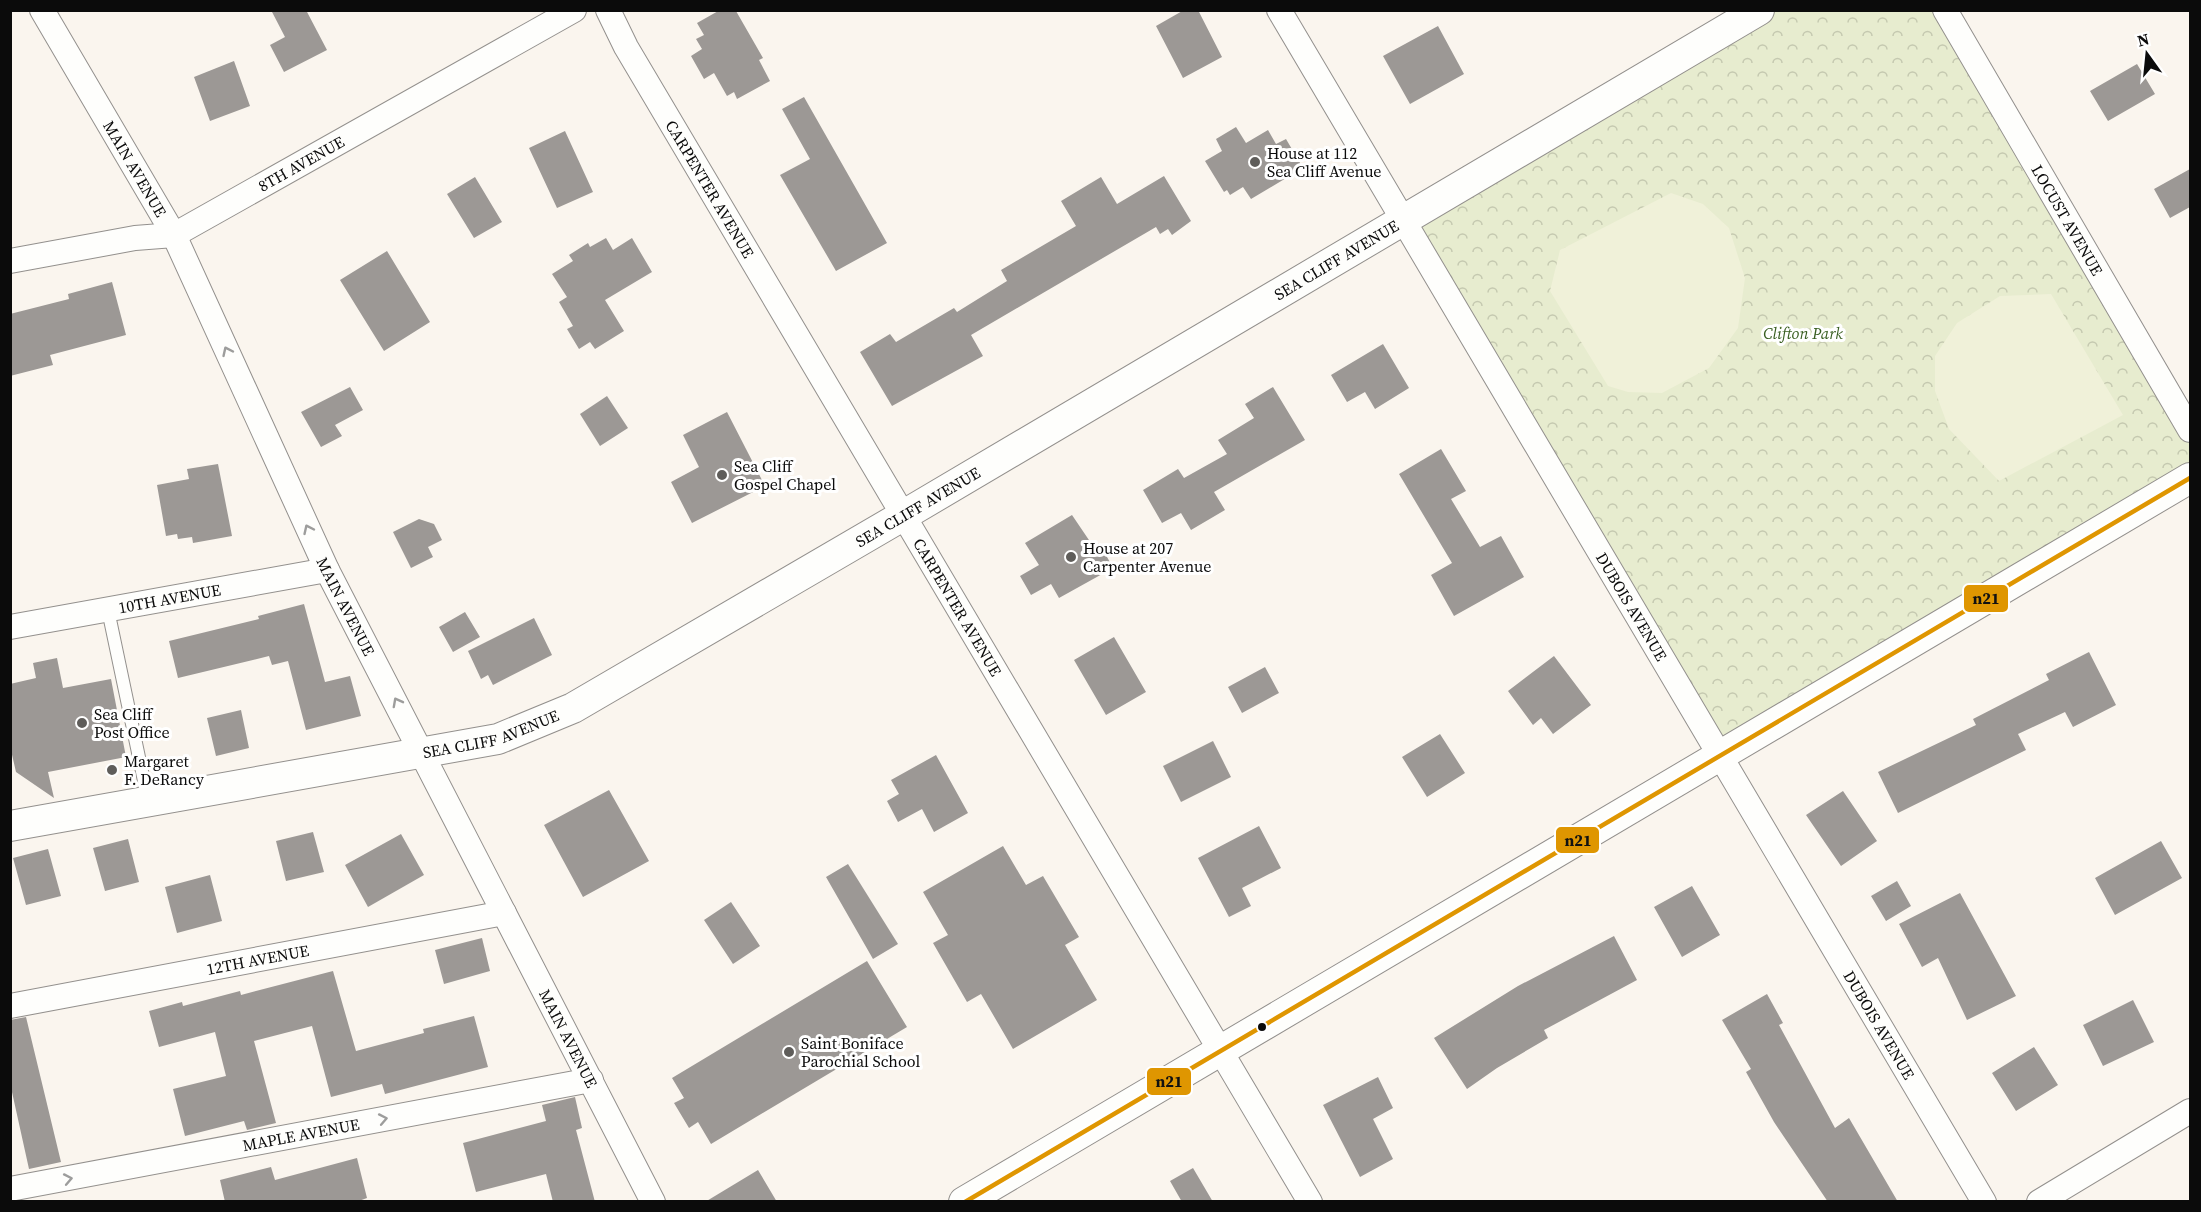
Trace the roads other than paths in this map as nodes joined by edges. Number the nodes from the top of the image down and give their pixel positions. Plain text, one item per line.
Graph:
1 (42, 10) edge
2 (574, 10) edge
3 (608, 10) edge
4 (1279, 10) edge
5 (1759, 10) edge
6 (1945, 10) edge
7 (1404, 220) junction
8 (174, 235) junction
9 (10, 261) edge
10 (2190, 430) edge
11 (2190, 478) edge
12 (904, 515) junction
13 (327, 570) junction
14 (108, 610) junction
15 (10, 627) edge
16 (424, 754) junction
17 (1720, 756) junction
18 (148, 802) junction
19 (10, 826) edge
20 (504, 913) junction
21 (10, 1006) edge
22 (1221, 1051) junction
23 (591, 1080) junction
24 (2190, 1111) edge
25 (10, 1190) edge
26 (653, 1202) edge
27 (964, 1202) edge
28 (1310, 1202) edge
29 (1984, 1202) edge
30 (2039, 1202) edge

1 - 8 street, MAIN AVENUE
2 - 8 street, 8TH AVENUE
3 - 12 street, CARPENTER AVENUE
4 - 7 street, DUBOIS AVENUE
5 - 7 street, SEA CLIFF AVENUE
6 - 10 street, LOCUST AVENUE
7 - 12 street, SEA CLIFF AVENUE
7 - 17 street, DUBOIS AVENUE
8 - 9 street, 8TH AVENUE
13 -> 8 street, MAIN AVENUE
11 - 17 street
12 - 16 street, SEA CLIFF AVENUE
12 - 22 street, CARPENTER AVENUE
13 - 14 street, 10TH AVENUE
16 -> 13 street, MAIN AVENUE
14 - 15 street, 10TH AVENUE
14 - 18 lane
16 - 18 street, SEA CLIFF AVENUE
16 - 20 street, MAIN AVENUE
17 - 22 street
17 - 29 street, DUBOIS AVENUE
18 - 19 street, SEA CLIFF AVENUE
20 - 21 street, 12TH AVENUE
20 - 23 street, MAIN AVENUE
22 - 27 street
22 - 28 street, CARPENTER AVENUE
25 -> 23 street, MAPLE AVENUE
23 - 26 street, MAIN AVENUE
24 - 30 street

